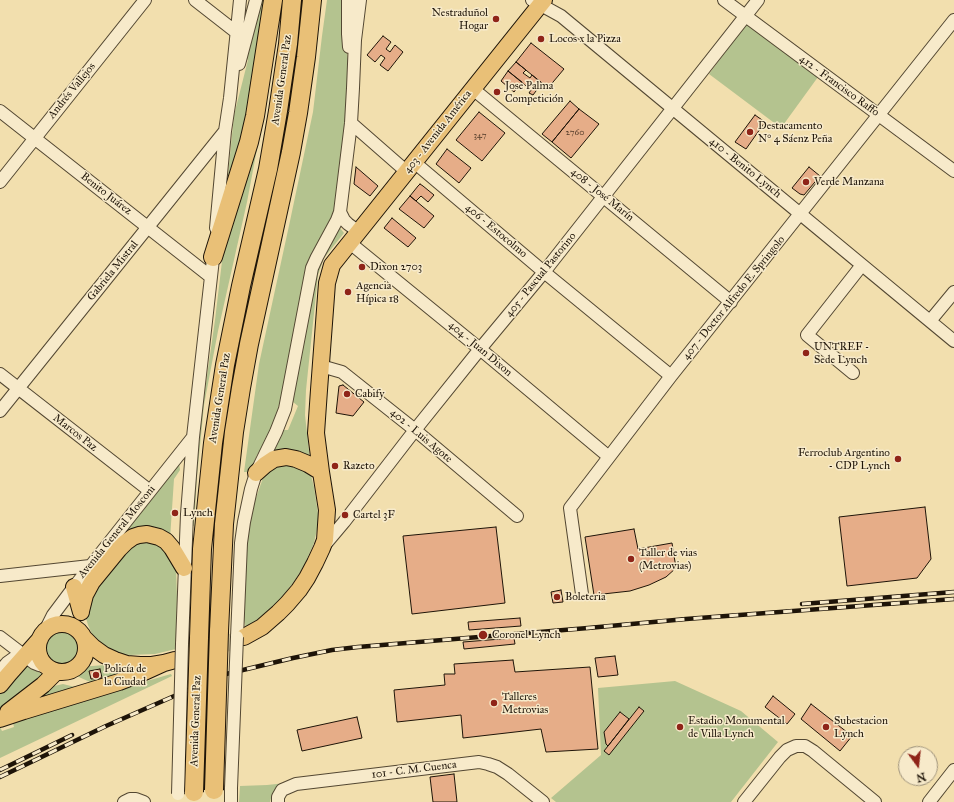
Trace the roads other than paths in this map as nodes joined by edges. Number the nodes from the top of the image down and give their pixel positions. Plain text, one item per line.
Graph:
1 (145, 0) edge
2 (195, 0) edge
3 (240, 0) edge
4 (256, 0) edge
5 (273, 0) edge
6 (292, 0) edge
7 (312, 0) edge
8 (348, 0) edge
9 (360, 0) edge
10 (724, 0) edge
11 (758, 0) edge
12 (539, 1) edge
13 (745, 16) junction
14 (954, 20) edge
15 (236, 32) junction
16 (353, 88) junction
17 (473, 89) junction
18 (230, 98) junction
19 (672, 109) junction
20 (0, 111) edge
21 (878, 115) junction
22 (351, 123) junction
23 (225, 131) junction
24 (35, 138) junction
25 (411, 167) junction
26 (954, 171) edge
27 (0, 182) edge
28 (604, 196) junction
29 (340, 212) junction
30 (800, 214) junction
31 (148, 228) junction
32 (354, 237) junction
33 (213, 257) junction
34 (862, 265) junction
35 (544, 272) junction
36 (211, 277) junction
37 (954, 292) edge
38 (731, 302) junction
39 (930, 321) junction
40 (954, 341) edge
41 (480, 349) junction
42 (320, 366) junction
43 (853, 373) dead end
44 (0, 374) edge
45 (671, 376) junction
46 (18, 389) junction
47 (0, 411) edge
48 (415, 430) junction
49 (193, 437) junction
50 (609, 457) junction
51 (321, 472) junction
52 (256, 473) junction
53 (150, 491) junction
54 (517, 516) dead end
55 (322, 548) junction
56 (90, 566) junction
57 (184, 568) junction
58 (60, 569) junction
59 (0, 576) edge
60 (74, 586) junction
61 (582, 594) dead end
62 (81, 611) junction
63 (241, 630) junction
64 (42, 635) junction
65 (0, 636) edge
66 (83, 636) junction
67 (191, 641) junction
68 (24, 656) junction
69 (54, 670) junction
70 (0, 672) edge
71 (0, 685) edge
72 (95, 689) junction
73 (0, 718) edge
74 (954, 770) edge
75 (220, 794) edge
76 (185, 797) edge
77 (278, 799) edge
78 (124, 802) edge
79 (144, 802) edge
80 (231, 802) edge
81 (543, 802) edge
82 (744, 802) edge
83 (875, 802) edge
84 (929, 802) edge

1 - 24 street, Andrés Vallejos
2 - 15 street
3 - 15 street, Avenida General Paz
4 - 18 street, Avenida General Paz
5 - 33 highway
6 - 67 highway, Avenida General Paz
7 - 75 highway, Avenida General Paz, bridge
8 - 16 street
9 - 16 street
10 - 13 street, 412 - Francisco Raffo
11 - 13 street, 405 - Pascual Pastorino
12 - 17 main road, 403 - Avenida América
12 - 19 street, 410 - Benito Lynch
13 - 19 street, 405 - Pascual Pastorino
13 - 21 street, 412 - Francisco Raffo
14 - 21 street, 407 - Doctor Alfredo E. Springolo
15 - 18 street, Avenida General Paz
16 - 22 street, Avenida General Paz
17 - 25 main road, 403 - Avenida América
17 - 28 street, 408 - José Marín
18 - 23 street, Avenida General Paz
19 - 28 street, 405 - Pascual Pastorino
19 - 30 street, 410 - Benito Lynch
20 - 24 street, Benito Juárez
21 - 26 street, 412 - Francisco Raffo
21 - 30 street, 407 - Doctor Alfredo E. Springolo
22 - 25 street, 406 - Estocolmo
22 - 29 street, Avenida General Paz
23 - 31 street, Gabriela Mistral
23 - 33 street, Avenida General Paz
24 - 27 street, Andrés Vallejos
24 - 31 street, Benito Juárez
25 - 32 main road, 403 - Avenida América
25 - 35 street, 406 - Estocolmo
28 - 35 street, 405 - Pascual Pastorino
28 - 38 street, 408 - José Marín
29 - 32 street, 404 - Juan Dixon
29 - 52 street, Avenida General Paz
30 - 34 street, 410 - Benito Lynch
30 - 38 street, 407 - Doctor Alfredo E. Springolo
31 - 36 street, Benito Juárez
31 - 46 street, Gabriela Mistral
32 - 41 street, 404 - Juan Dixon
32 - 42 main road, 403 - Avenida América
33 - 36 street, Avenida General Paz
34 - 39 street, 410 - Benito Lynch
34 - 43 street
35 - 41 street, 405 - Pascual Pastorino
35 - 45 street, 406 - Estocolmo
36 - 49 street, Avenida General Paz
37 - 39 street
38 - 45 street, 407 - Doctor Alfredo E. Springolo
39 - 40 street, 410 - Benito Lynch
41 - 48 street, 405 - Pascual Pastorino
41 - 50 street, 404 - Juan Dixon
42 - 48 street, 402 - Luis Agote
42 - 51 main road
44 - 46 street, Marcos Paz
45 - 50 street, 407 - Doctor Alfredo E. Springolo
46 - 47 street, Gabriela Mistral
46 - 53 street, Marcos Paz
48 - 54 street, 402 - Luis Agote
48 - 55 street, 405 - Pascual Pastorino
49 - 53 street, Avenida General Mosconi
49 - 57 street, Avenida General Paz
50 - 61 street, 407 - Doctor Alfredo E. Springolo
51 - 52 main road
51 - 55 main road
52 - 63 street, Avenida General Paz
53 - 56 street, Avenida General Mosconi
55 - 63 main road
56 - 58 street
56 - 60 street, Avenida General Mosconi
57 - 62 main road
57 - 67 street, Avenida General Paz
58 - 59 street
58 - 60 street
60 - 62 main road
60 - 64 street, Avenida General Mosconi
62 - 66 main road
63 - 75 street, Avenida General Paz, bridge
64 - 66 main road
64 - 68 main road, Avenida General Mosconi
64 - 69 main road
65 - 68 street
66 - 69 main road
66 - 72 main road
67 - 76 highway, Avenida General Paz, bridge
68 - 69 street
68 - 70 street, Avenida General Mosconi
68 - 71 main road, Avenida General Mosconi
69 - 72 main road
69 - 73 main road
72 - 73 main road
74 - 84 street
75 - 80 street, Avenida General Paz
77 - 81 street, 101 - C. M. Cuenca
78 - 79 street
82 - 83 street

